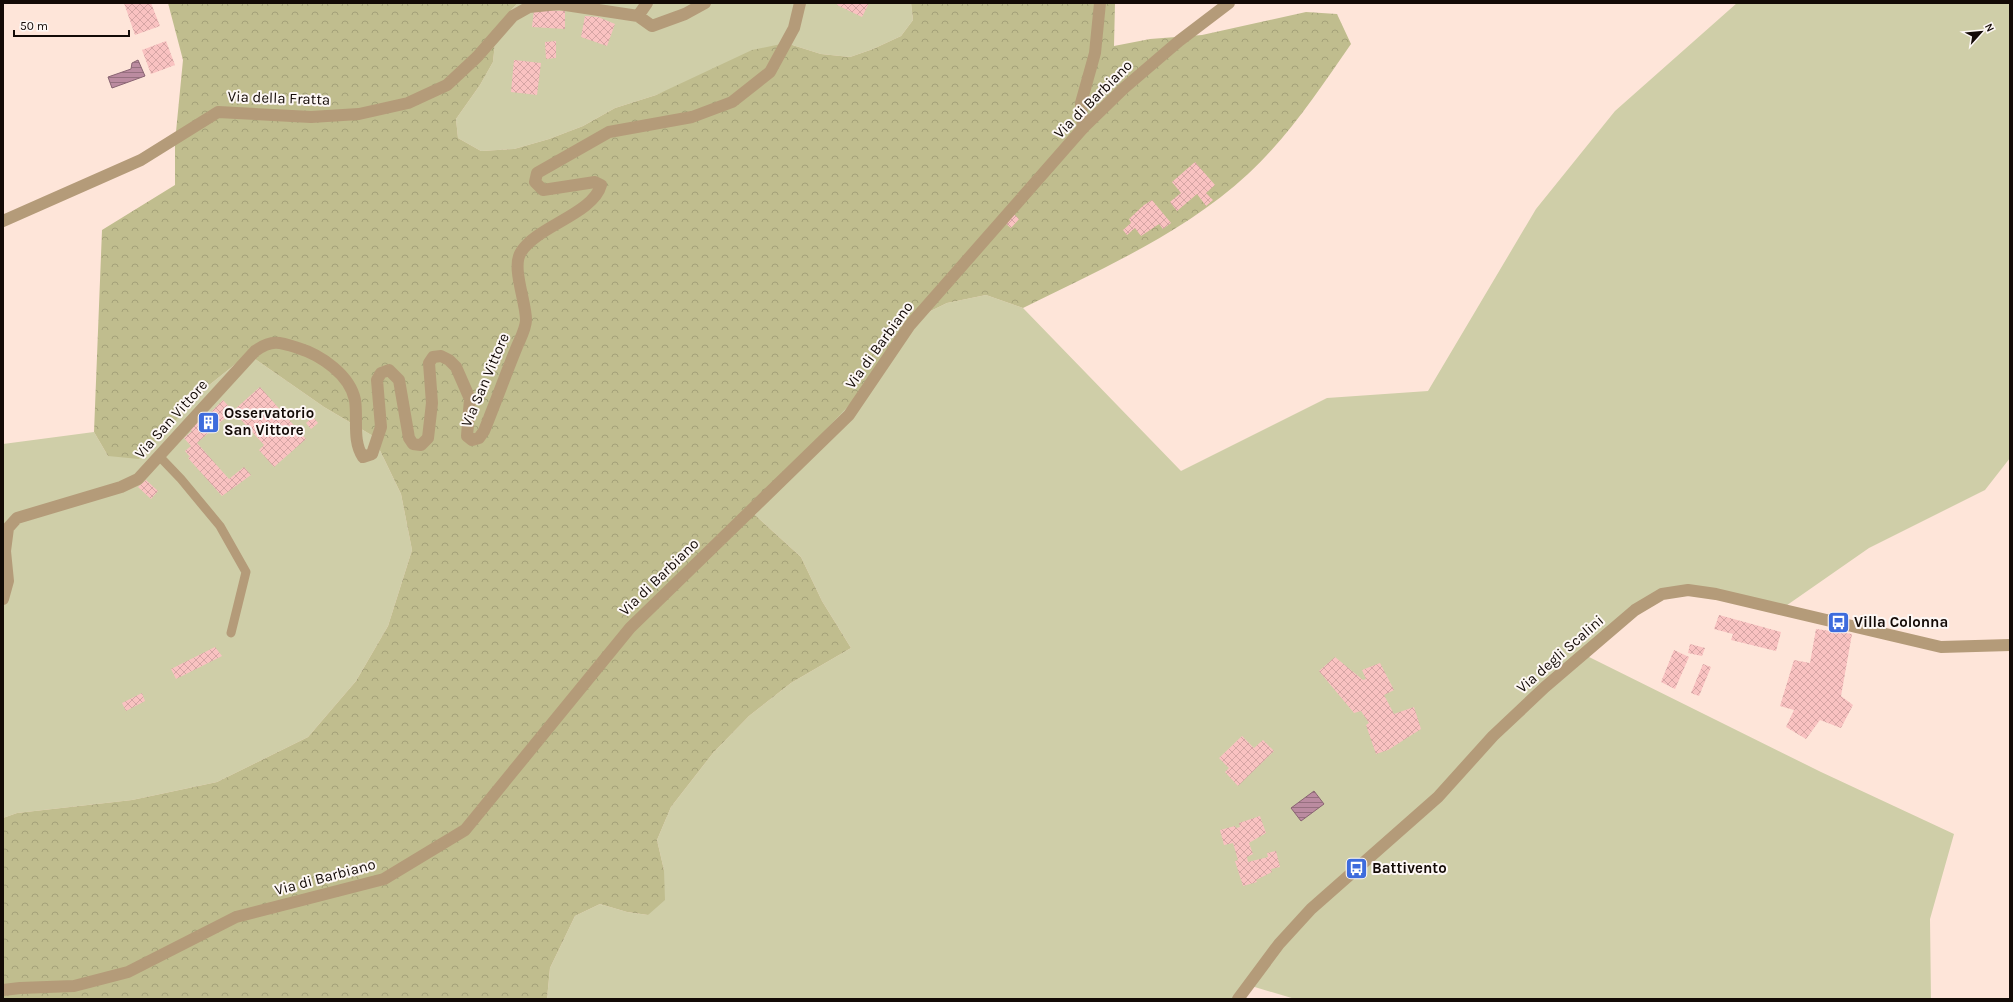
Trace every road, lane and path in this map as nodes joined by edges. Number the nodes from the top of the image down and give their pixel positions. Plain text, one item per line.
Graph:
1 (647, 3) edge
2 (705, 3) edge
3 (800, 3) edge
4 (1100, 3) edge
5 (1229, 3) edge
6 (638, 16) junction
7 (1084, 128) junction
8 (3, 221) edge
9 (159, 456) junction
10 (3, 599) edge
11 (231, 633) dead end
12 (2010, 645) edge
13 (3, 990) edge
14 (1238, 999) edge

1 - 6 street
2 - 6 street
3 - 9 street, Via San Vittore
4 - 7 street
5 - 7 street, Via di Barbiano
6 - 8 street, Via della Fratta
7 - 13 street, Via di Barbiano
9 - 10 street, Via San Vittore
9 - 11 lane
12 - 14 street, Via degli Scalini

